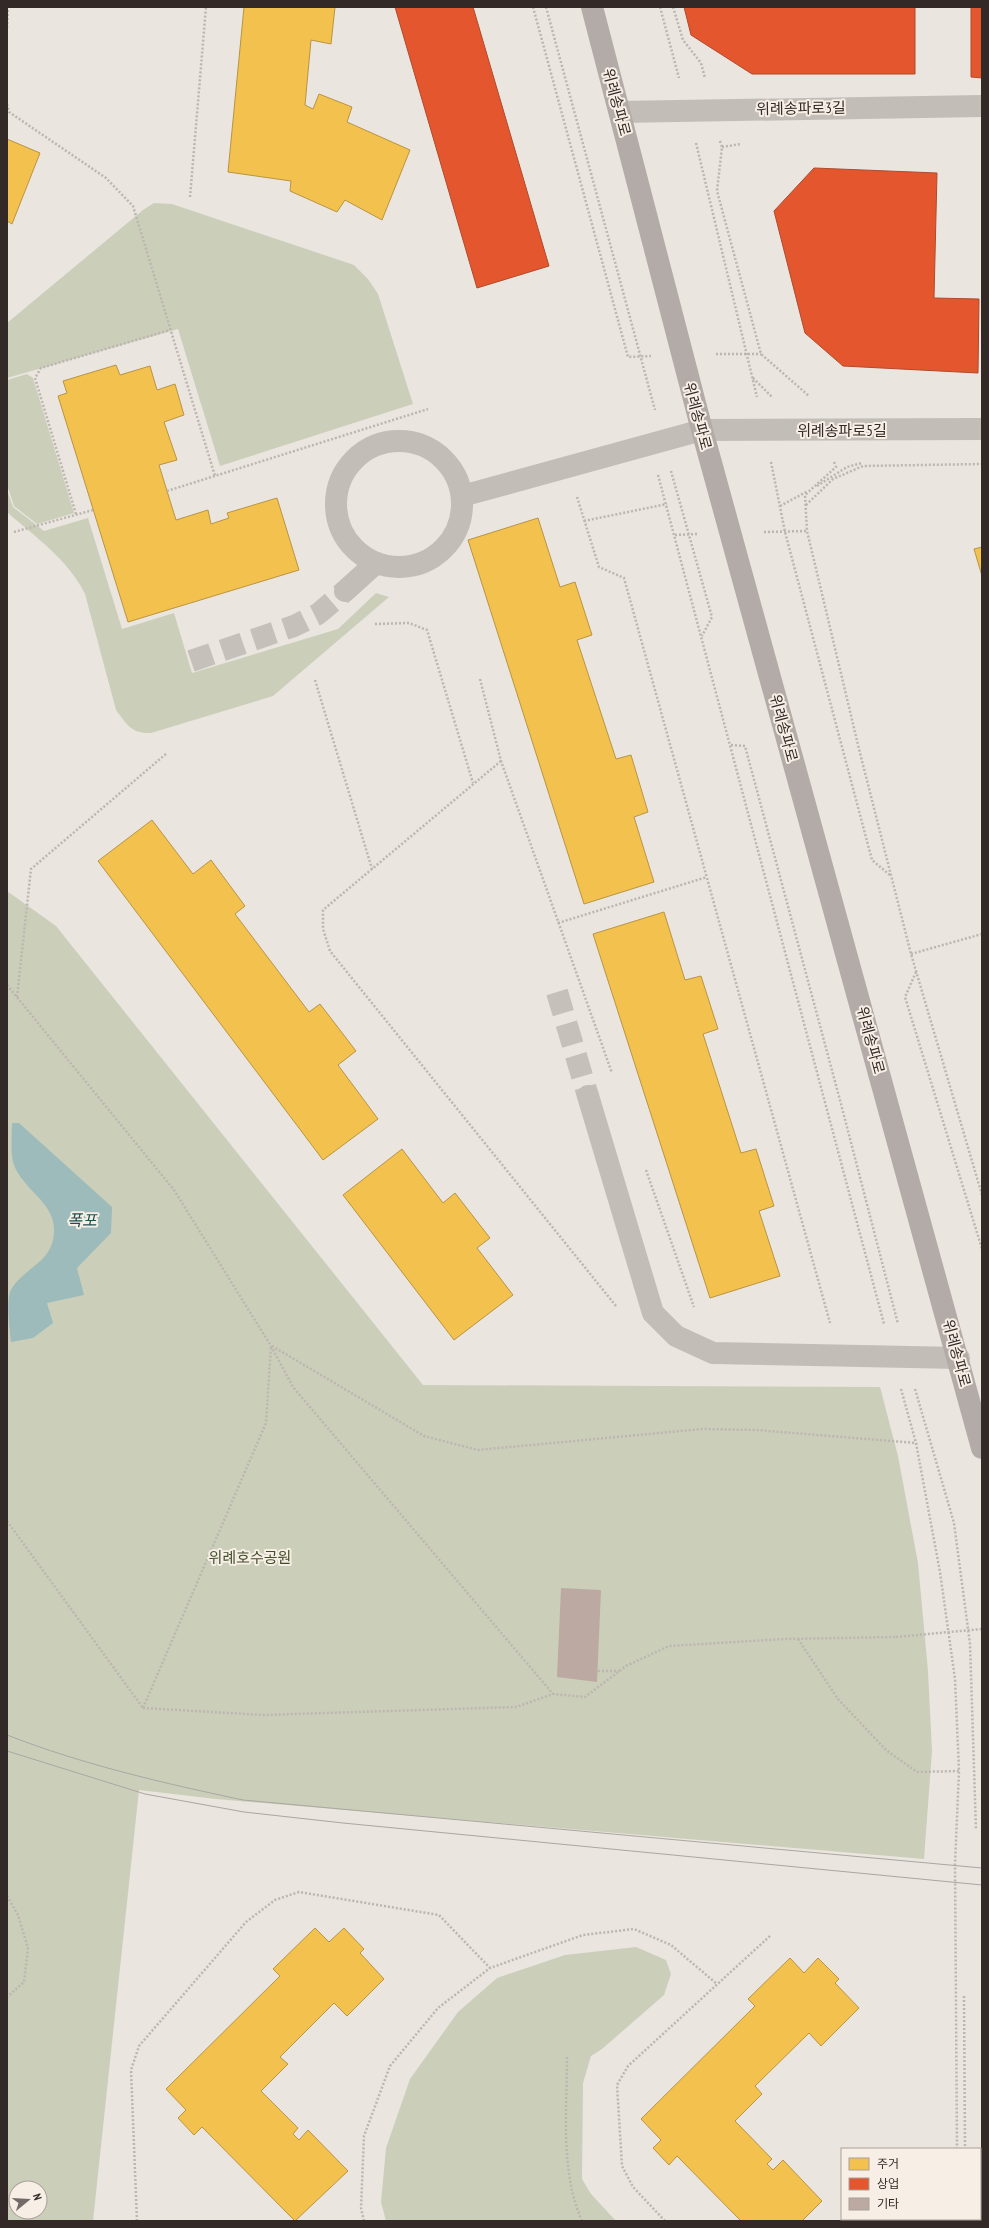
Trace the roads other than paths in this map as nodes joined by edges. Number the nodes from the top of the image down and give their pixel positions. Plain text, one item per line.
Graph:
1 (592, 7) edge
2 (982, 106) edge
3 (620, 112) junction
4 (982, 429) edge
5 (702, 430) junction
6 (462, 496) junction
7 (376, 563) junction
8 (346, 590) tunnel mouth
9 (588, 1096) tunnel mouth
10 (958, 1358) junction
11 (982, 1448) edge

1 - 3 main road, 위례송파로
2 - 3 street, 위례송파로3길
3 - 5 main road, 위례송파로
4 - 5 street, 위례송파로5길
5 - 6 street, 위례송파로5길
5 - 10 main road, 위례송파로
6 - 7 street
6 - 7 street
7 - 8 street
9 - 10 street
10 - 11 main road, 위례송파로

